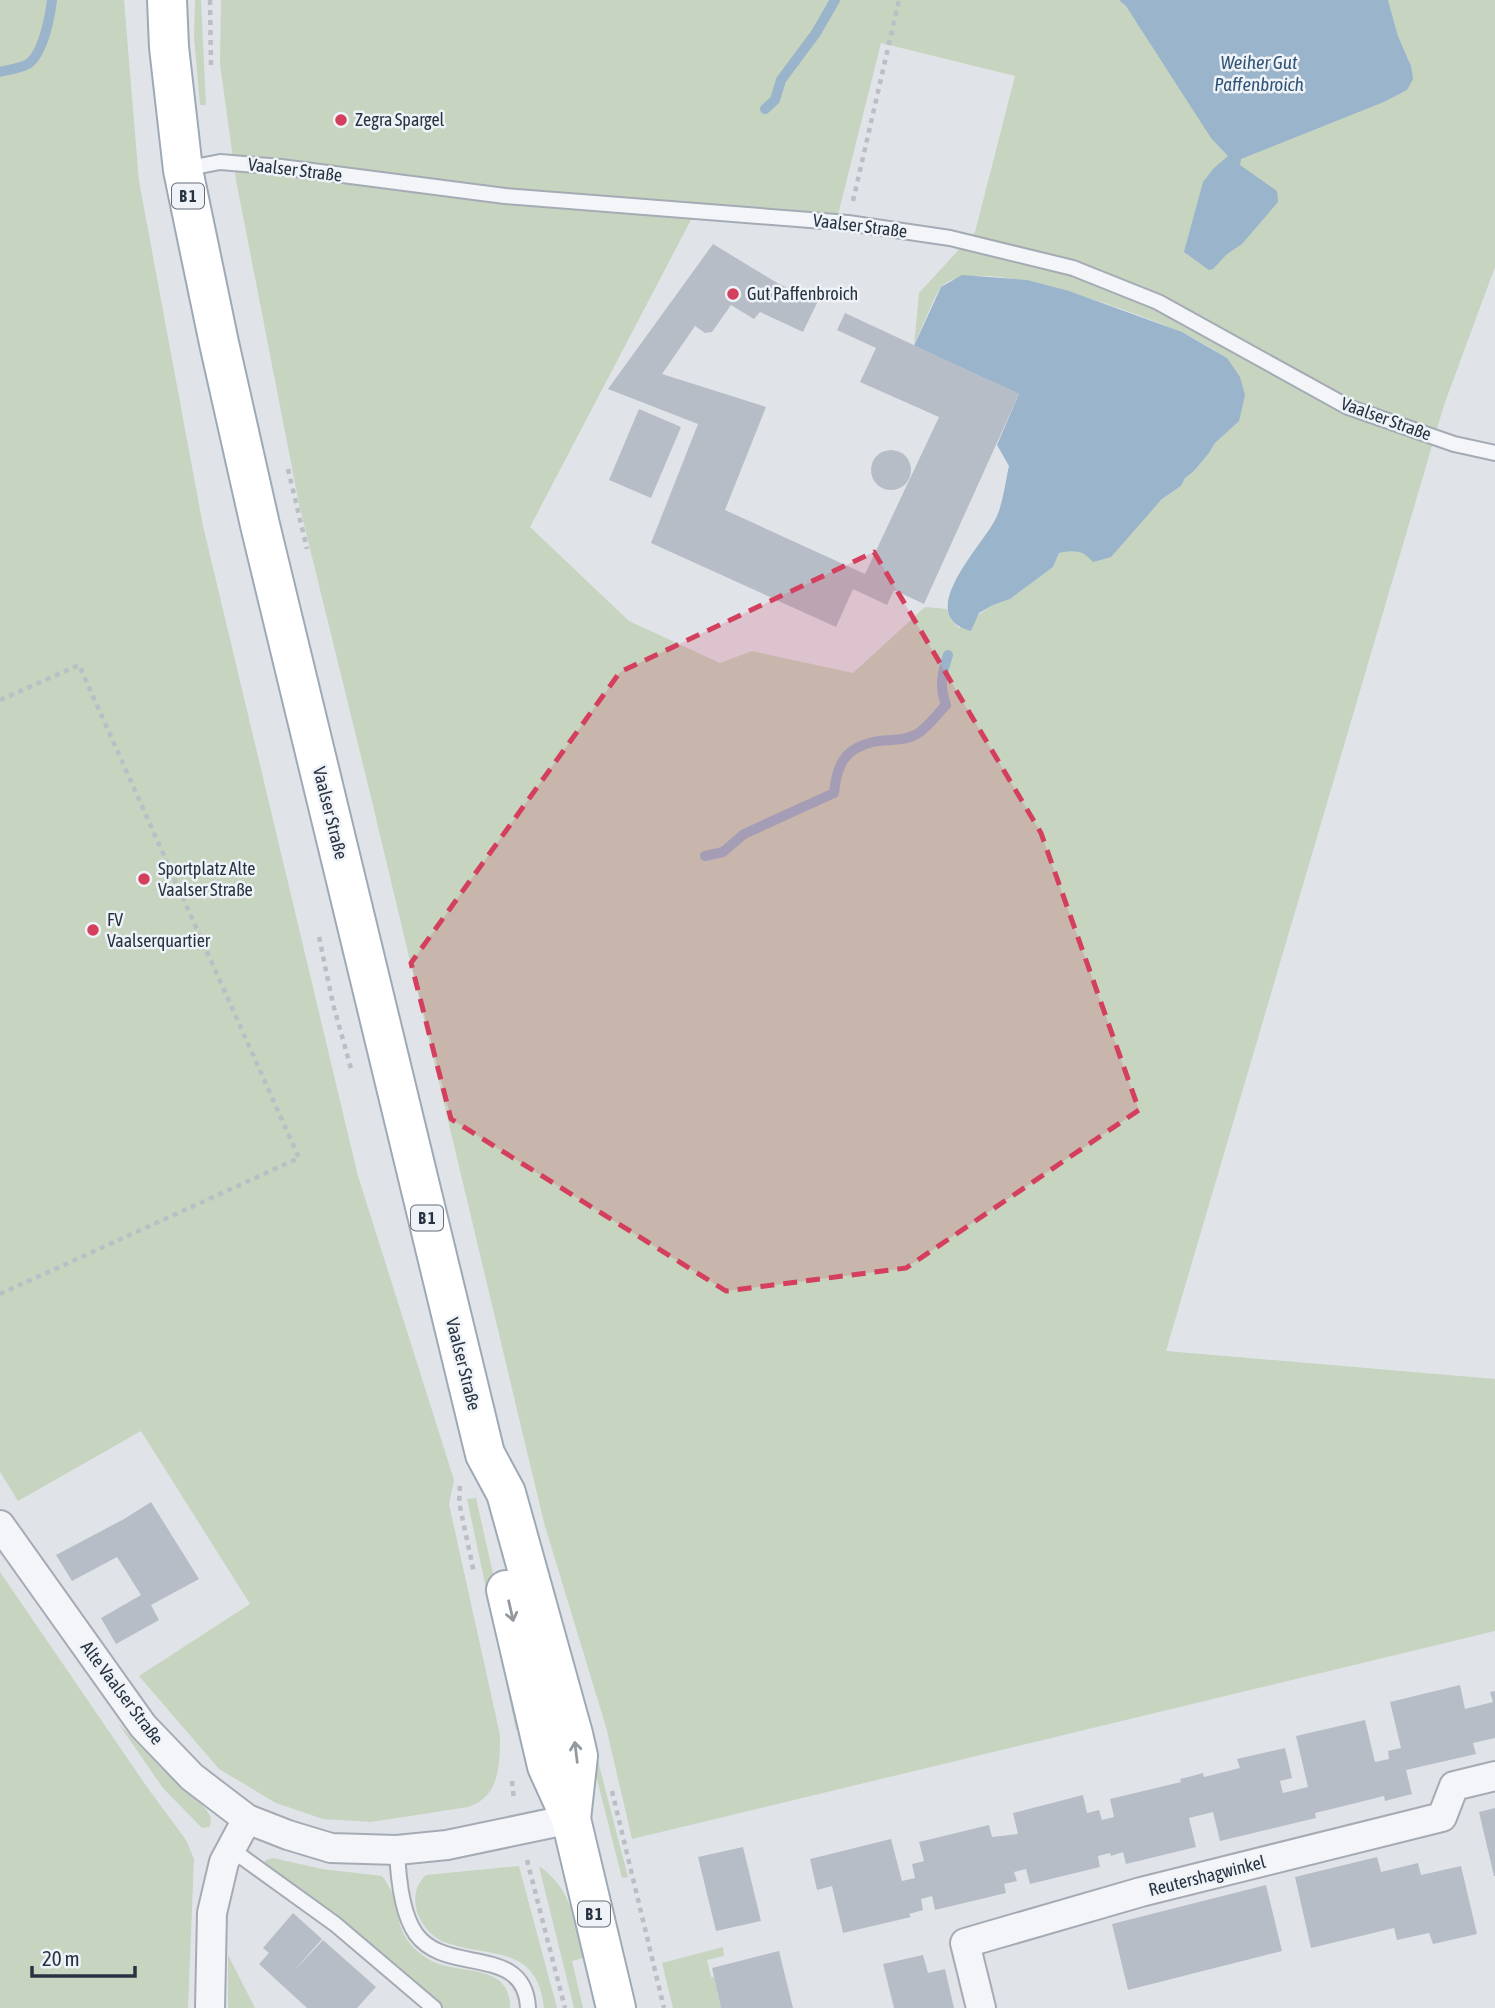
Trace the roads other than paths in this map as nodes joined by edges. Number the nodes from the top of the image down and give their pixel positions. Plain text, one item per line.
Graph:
1 (167, 0) edge
2 (183, 170) junction
3 (1495, 453) edge
4 (0, 1525) edge
5 (1495, 1776) edge
6 (247, 1819) junction
7 (571, 1819) junction
8 (231, 1849) junction
9 (397, 1850) junction
10 (210, 2008) edge
11 (434, 2008) edge
12 (528, 2008) edge
13 (616, 2008) edge
14 (981, 2008) edge

1 - 2 main road, Vaalser Straße / B 1
2 - 3 lane, Vaalser Straße
2 - 7 main road, Vaalser Straße / B 1
4 - 6 street, Alte Vaalser Straße
5 - 14 street, Reutershagwinkel
6 - 8 street
6 - 9 street, Alte Vaalser Straße
7 - 9 street, Alte Vaalser Straße
7 - 13 main road, Vaalser Straße / B 1
8 - 10 street
8 - 11 lane
9 - 12 lane

